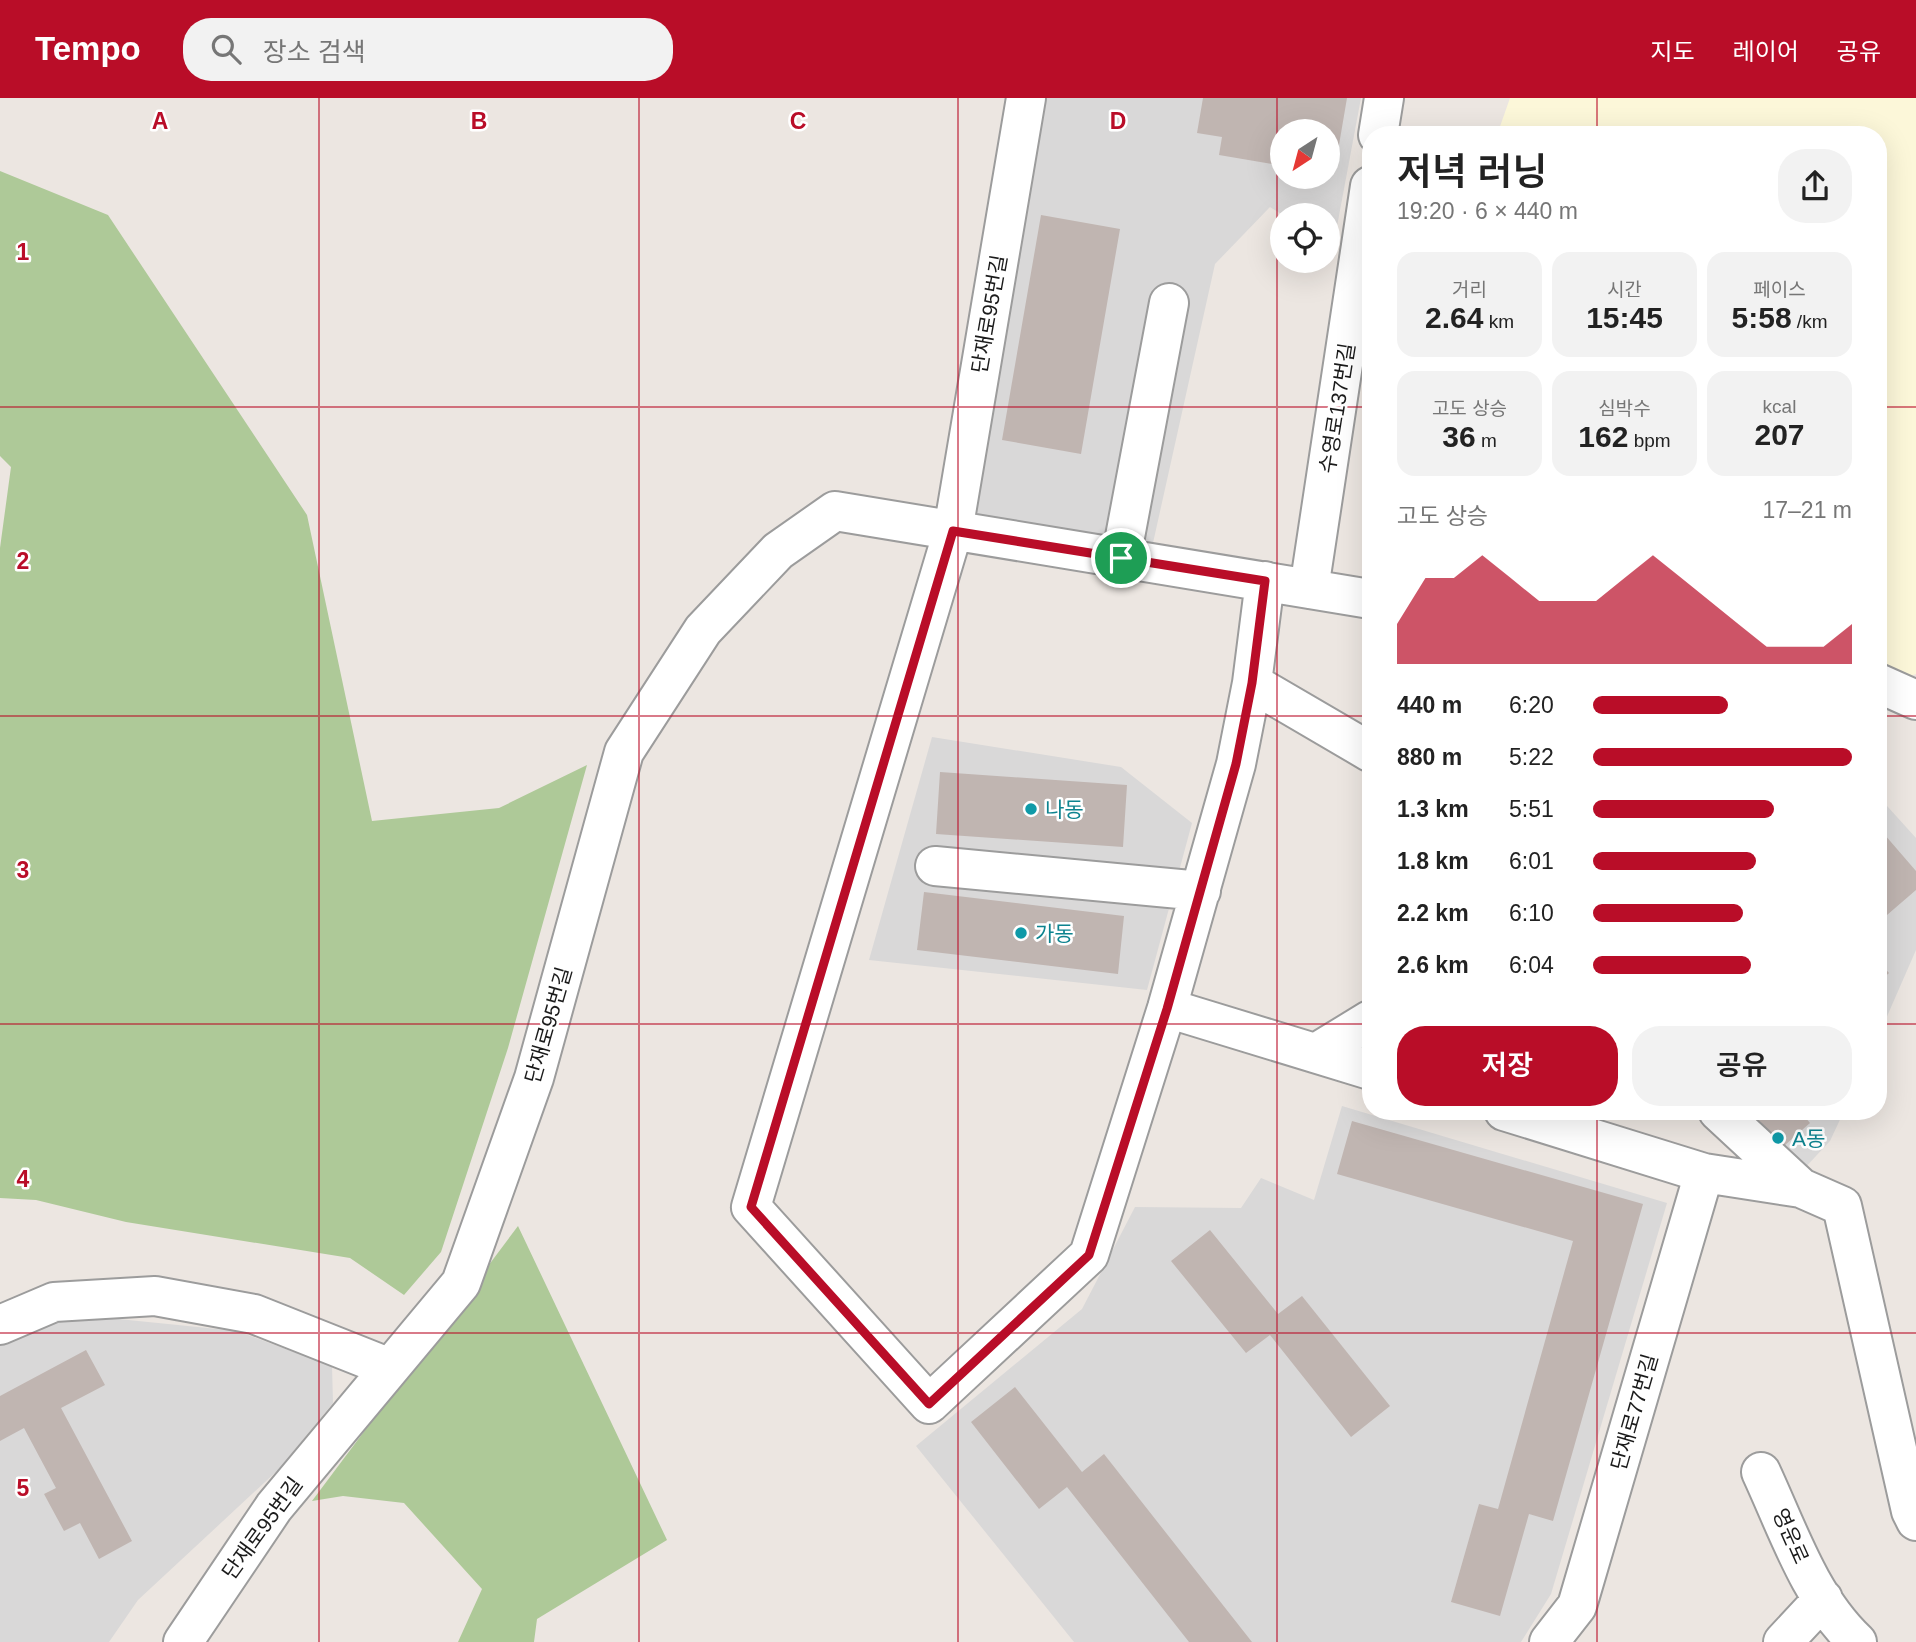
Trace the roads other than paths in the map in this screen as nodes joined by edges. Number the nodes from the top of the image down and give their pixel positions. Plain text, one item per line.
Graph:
1 (1026, 98) edge
2 (1384, 98) edge
3 (1379, 126) edge
4 (1362, 239) edge
5 (1170, 303) dead end
6 (953, 531) junction
7 (1121, 558) junction
8 (1265, 581) junction
9 (1309, 589) junction
10 (1362, 598) edge
11 (1252, 683) junction
12 (1887, 687) edge
13 (1916, 700) edge
14 (1362, 747) edge
15 (935, 866) dead end
16 (1201, 891) junction
17 (1167, 1009) junction
18 (1362, 1025) edge
19 (1316, 1053) junction
20 (1362, 1067) edge
21 (1533, 1120) edge
22 (1728, 1120) edge
23 (1704, 1173) junction
24 (1801, 1188) junction
25 (0, 1325) edge
26 (390, 1368) junction
27 (1761, 1472) dead end
28 (1916, 1521) edge
29 (1823, 1599) junction
30 (183, 1642) edge
31 (1549, 1642) edge
32 (1783, 1642) edge
33 (1857, 1642) edge

1 - 6 street, 단재로95번길
2 - 3 street
4 - 9 street, 수영로137번길
5 - 7 street
6 - 7 street, 단재로95번길
6 - 17 street
6 - 26 street, 단재로95번길
7 - 8 street, 단재로95번길
8 - 9 street, 단재로95번길
8 - 11 street
9 - 10 street, 단재로95번길
11 - 14 street
11 - 16 street
12 - 13 street
15 - 16 street
16 - 17 street
17 - 19 street
18 - 19 street
19 - 20 street
21 - 23 street
22 - 24 street
23 - 24 street
23 - 31 street, 단재로77번길
24 - 28 street
25 - 26 street
26 - 30 street, 단재로95번길
27 - 29 street, 영운로
29 - 32 street
29 - 33 street, 영운로

